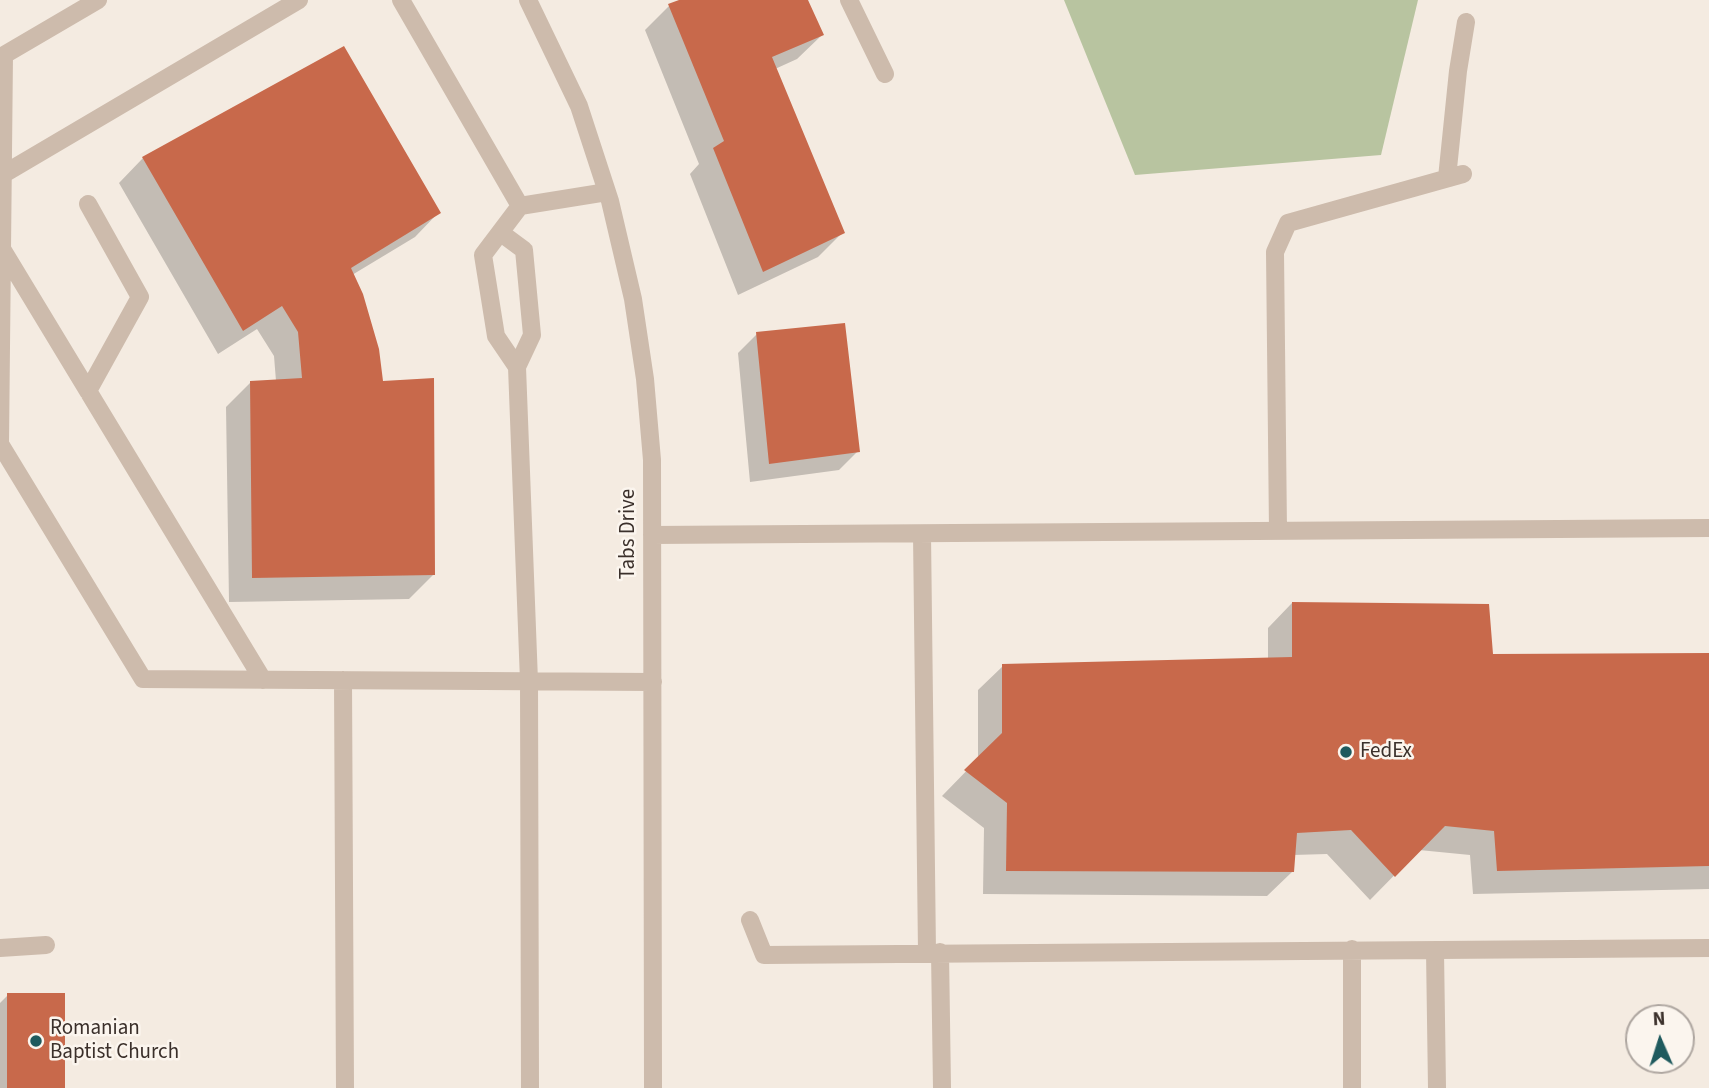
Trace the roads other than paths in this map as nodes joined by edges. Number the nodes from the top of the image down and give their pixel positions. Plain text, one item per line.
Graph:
1 (98, 0) edge
2 (299, 0) edge
3 (401, 0) edge
4 (528, 0) edge
5 (849, 0) edge
6 (1466, 22) dead end
7 (885, 74) dead end
8 (2, 175) junction
9 (607, 192) junction
10 (88, 204) dead end
11 (520, 206) junction
12 (501, 233) junction
13 (2, 249) junction
14 (517, 367) junction
15 (88, 391) junction
16 (1709, 528) edge
17 (1278, 531) junction
18 (922, 534) junction
19 (652, 535) junction
20 (263, 680) junction
21 (343, 680) junction
22 (529, 681) junction
23 (653, 682) junction
24 (750, 920) dead end
25 (46, 945) dead end
26 (0, 948) edge
27 (1709, 948) edge
28 (1352, 949) junction
29 (1435, 951) junction
30 (933, 952) junction
31 (345, 1088) edge
32 (530, 1088) edge
33 (653, 1088) edge
34 (942, 1088) edge
35 (1352, 1088) edge
36 (1437, 1088) edge

1 - 8 street
2 - 8 street
3 - 11 street
4 - 9 street, Tabs Drive
5 - 7 street
6 - 17 street
8 - 13 street
9 - 11 street
9 - 19 street, Tabs Drive
10 - 15 street
11 - 12 street
12 - 14 street
12 - 14 street
13 - 15 street
13 - 20 street
14 - 22 street
15 - 20 street
16 - 17 street
17 - 18 street
18 - 19 street
18 - 30 street
19 - 23 street, Tabs Drive
20 - 21 street
21 - 22 street
21 - 31 street
22 - 23 street
22 - 32 street
23 - 33 street, Tabs Drive
24 - 30 street
25 - 26 street
27 - 29 street
28 - 29 street
28 - 30 street
28 - 35 street
29 - 36 street
30 - 34 street

